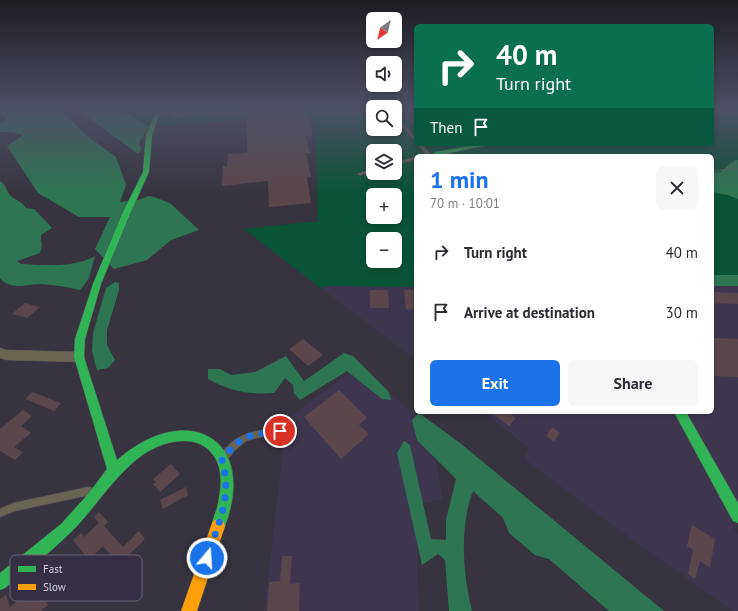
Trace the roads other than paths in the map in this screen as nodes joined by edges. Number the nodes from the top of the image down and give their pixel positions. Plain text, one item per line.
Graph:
1 (149, 138) edge
2 (423, 146) edge
3 (480, 146) edge
4 (433, 154) edge
5 (439, 154) edge
6 (414, 159) edge
7 (402, 162) edge
8 (366, 172) edge
9 (360, 174) dead end
10 (0, 353) edge
11 (79, 357) junction
12 (681, 414) edge
13 (280, 431) dead end
14 (222, 460) junction
15 (114, 471) junction
16 (104, 485) junction
17 (0, 513) edge
18 (738, 516) edge
19 (32, 555) edge
20 (10, 574) edge
21 (0, 583) edge
22 (188, 611) edge

1 - 11 street
2 - 4 lane
3 - 5 street
6 - 7 lane
8 - 9 lane
10 - 11 street
11 - 15 street
12 - 18 street
13 - 14 lane
14 - 15 street
14 - 22 street
15 - 16 street
16 - 17 lane
16 - 19 street
20 - 21 street

